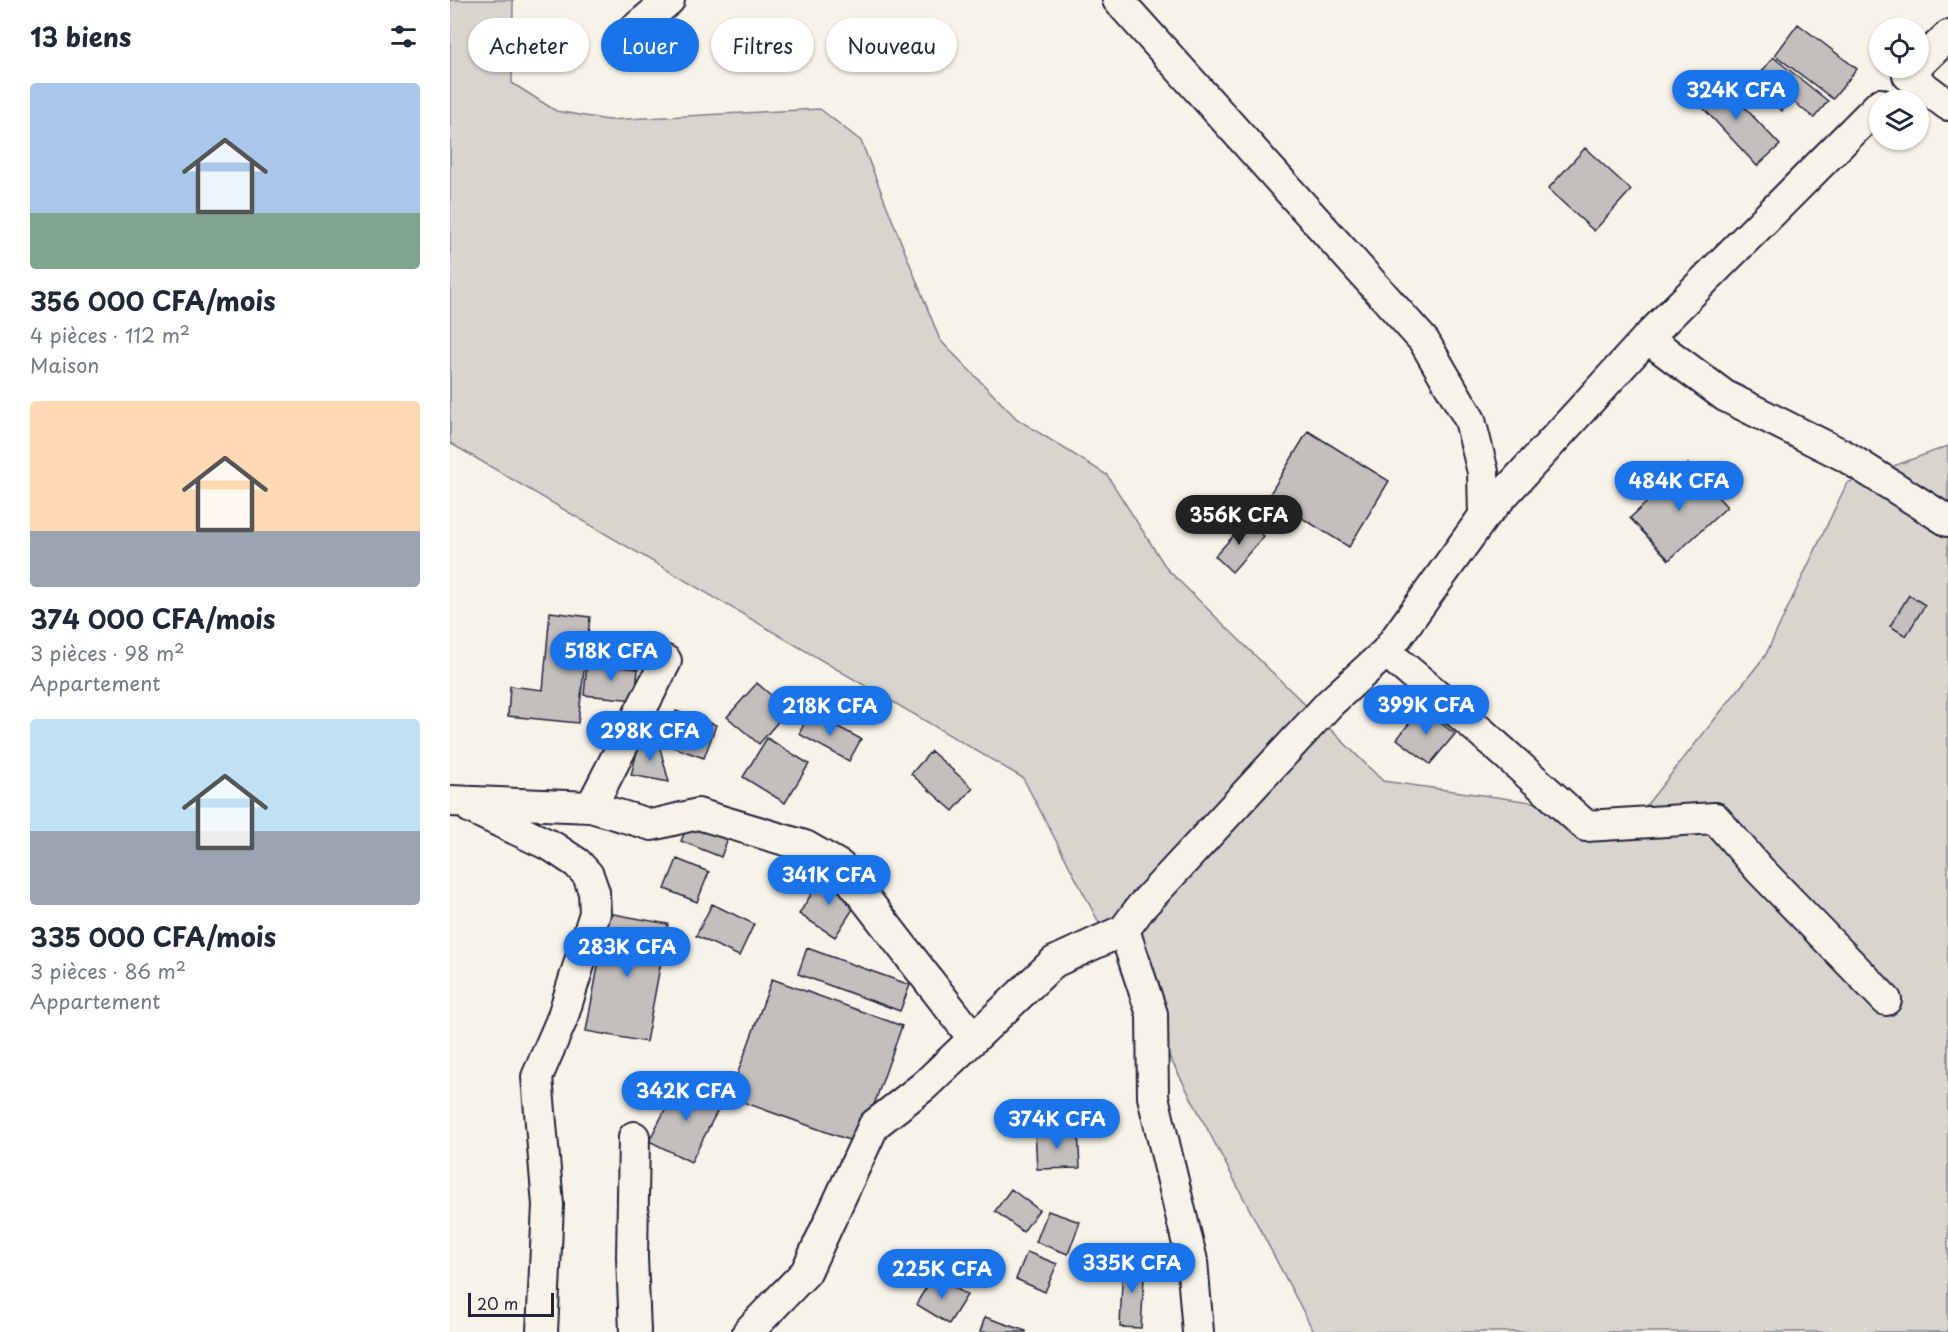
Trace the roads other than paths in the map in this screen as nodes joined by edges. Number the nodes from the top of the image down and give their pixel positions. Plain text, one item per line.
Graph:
1 (669, 0) edge
2 (1118, 0) edge
3 (648, 18) edge
4 (1948, 36) edge
5 (1929, 54) edge
6 (1905, 78) edge
7 (1922, 78) edge
8 (1893, 90) edge
9 (1948, 105) edge
10 (1869, 115) edge
11 (1647, 338) junction
12 (1484, 516) junction
13 (1948, 521) edge
14 (1386, 652) junction
15 (666, 661) dead end
16 (455, 802) edge
17 (591, 807) junction
18 (1124, 930) junction
19 (1886, 1000) dead end
20 (973, 1038) junction
21 (634, 1137) dead end
22 (542, 1332) edge
23 (635, 1332) edge
24 (748, 1332) edge
25 (1198, 1332) edge

1 - 3 street
2 - 12 street
4 - 5 street
6 - 8 street
7 - 9 street
10 - 11 street
11 - 12 street
11 - 13 street
12 - 14 street
14 - 18 street
14 - 19 street
15 - 17 street
16 - 17 street
16 - 22 street
17 - 20 street
18 - 20 street
18 - 25 street
20 - 24 street
21 - 23 street

